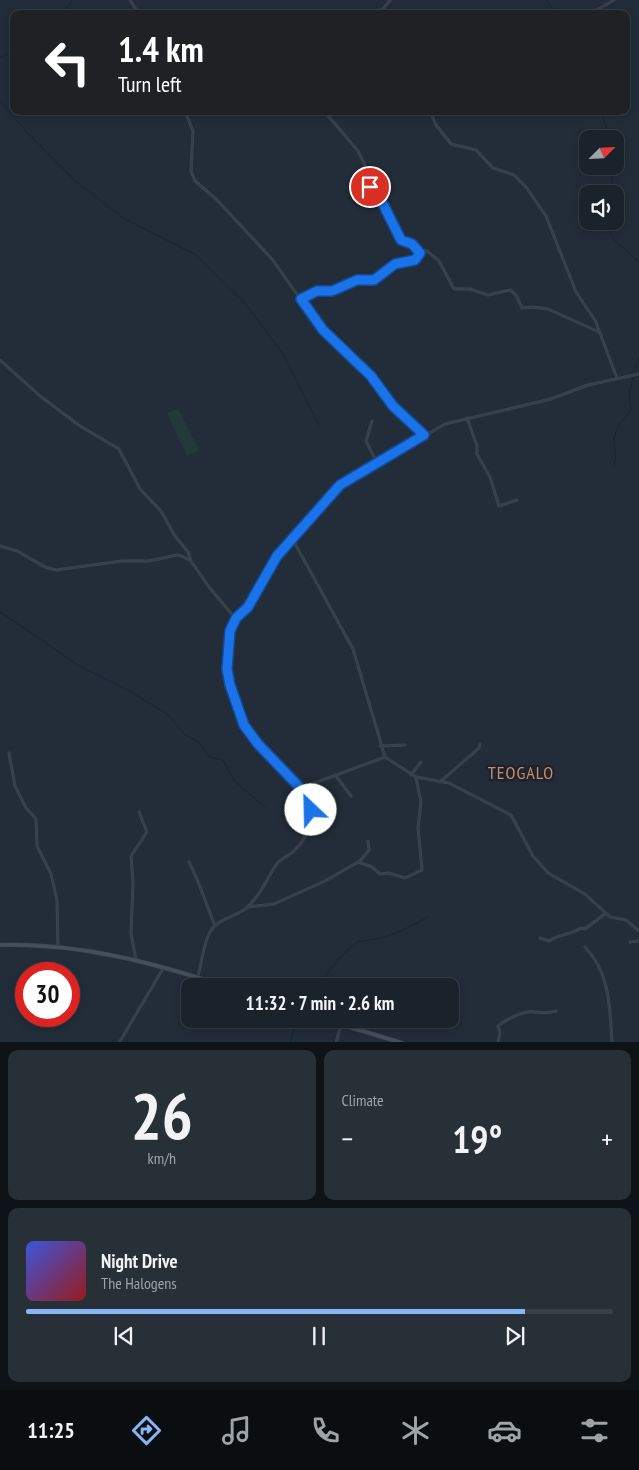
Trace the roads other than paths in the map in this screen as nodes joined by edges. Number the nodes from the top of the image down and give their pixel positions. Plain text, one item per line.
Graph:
1 (390, 0) edge
2 (614, 0) edge
3 (381, 10) edge
4 (597, 10) edge
5 (186, 115) edge
6 (327, 115) edge
7 (432, 115) edge
8 (420, 252) junction
9 (301, 299) junction
10 (599, 332) junction
11 (0, 360) edge
12 (639, 374) edge
13 (617, 378) junction
14 (467, 418) junction
15 (372, 421) dead end
16 (424, 435) junction
17 (377, 463) junction
18 (517, 500) dead end
19 (292, 540) junction
20 (0, 546) edge
21 (191, 561) junction
22 (236, 618) junction
23 (480, 744) dead end
24 (405, 745) dead end
25 (380, 746) junction
26 (9, 753) dead end
27 (385, 757) junction
28 (421, 762) dead end
29 (411, 775) junction
30 (336, 776) junction
31 (416, 777) junction
32 (440, 782) junction
33 (301, 788) junction
34 (351, 796) dead end
35 (139, 812) dead end
36 (368, 841) dead end
37 (189, 862) dead end
38 (358, 862) junction
39 (247, 907) junction
40 (606, 913) junction
41 (215, 926) junction
42 (639, 931) edge
43 (540, 938) dead end
44 (639, 941) edge
45 (630, 942) dead end
46 (0, 945) edge
47 (585, 947) dead end
48 (58, 948) junction
49 (136, 960) junction
50 (164, 967) junction
51 (198, 976) junction
52 (203, 978) edge
53 (556, 1011) dead end
54 (340, 1028) edge
55 (355, 1028) edge
56 (118, 1042) edge
57 (336, 1042) edge
58 (402, 1042) edge
59 (498, 1042) edge
60 (612, 1042) edge

1 - 3 street
2 - 4 street
5 - 9 street
6 - 8 street
7 - 10 street
8 - 9 street
8 - 10 street
9 - 16 street
10 - 13 street
11 - 21 street
12 - 13 street
13 - 14 street
14 - 16 street
14 - 18 street
15 - 17 street
16 - 17 street
17 - 19 street
19 - 22 street
19 - 25 street
20 - 21 street
21 - 22 street
22 - 33 street
23 - 32 street
24 - 25 street
25 - 27 street
26 - 48 street
27 - 29 street
27 - 30 street
28 - 29 street
29 - 31 street
30 - 33 street
30 - 34 street
31 - 32 street
31 - 38 street
32 - 40 street
33 - 39 street
35 - 49 street
36 - 38 street
37 - 41 street
38 - 39 street
39 - 41 street
40 - 42 street
40 - 43 street
41 - 51 street
44 - 45 street
46 - 48 main road
47 - 60 street
48 - 49 main road
49 - 50 main road
50 - 51 main road
50 - 56 street
51 - 52 main road
53 - 59 street
54 - 57 street
55 - 58 main road

